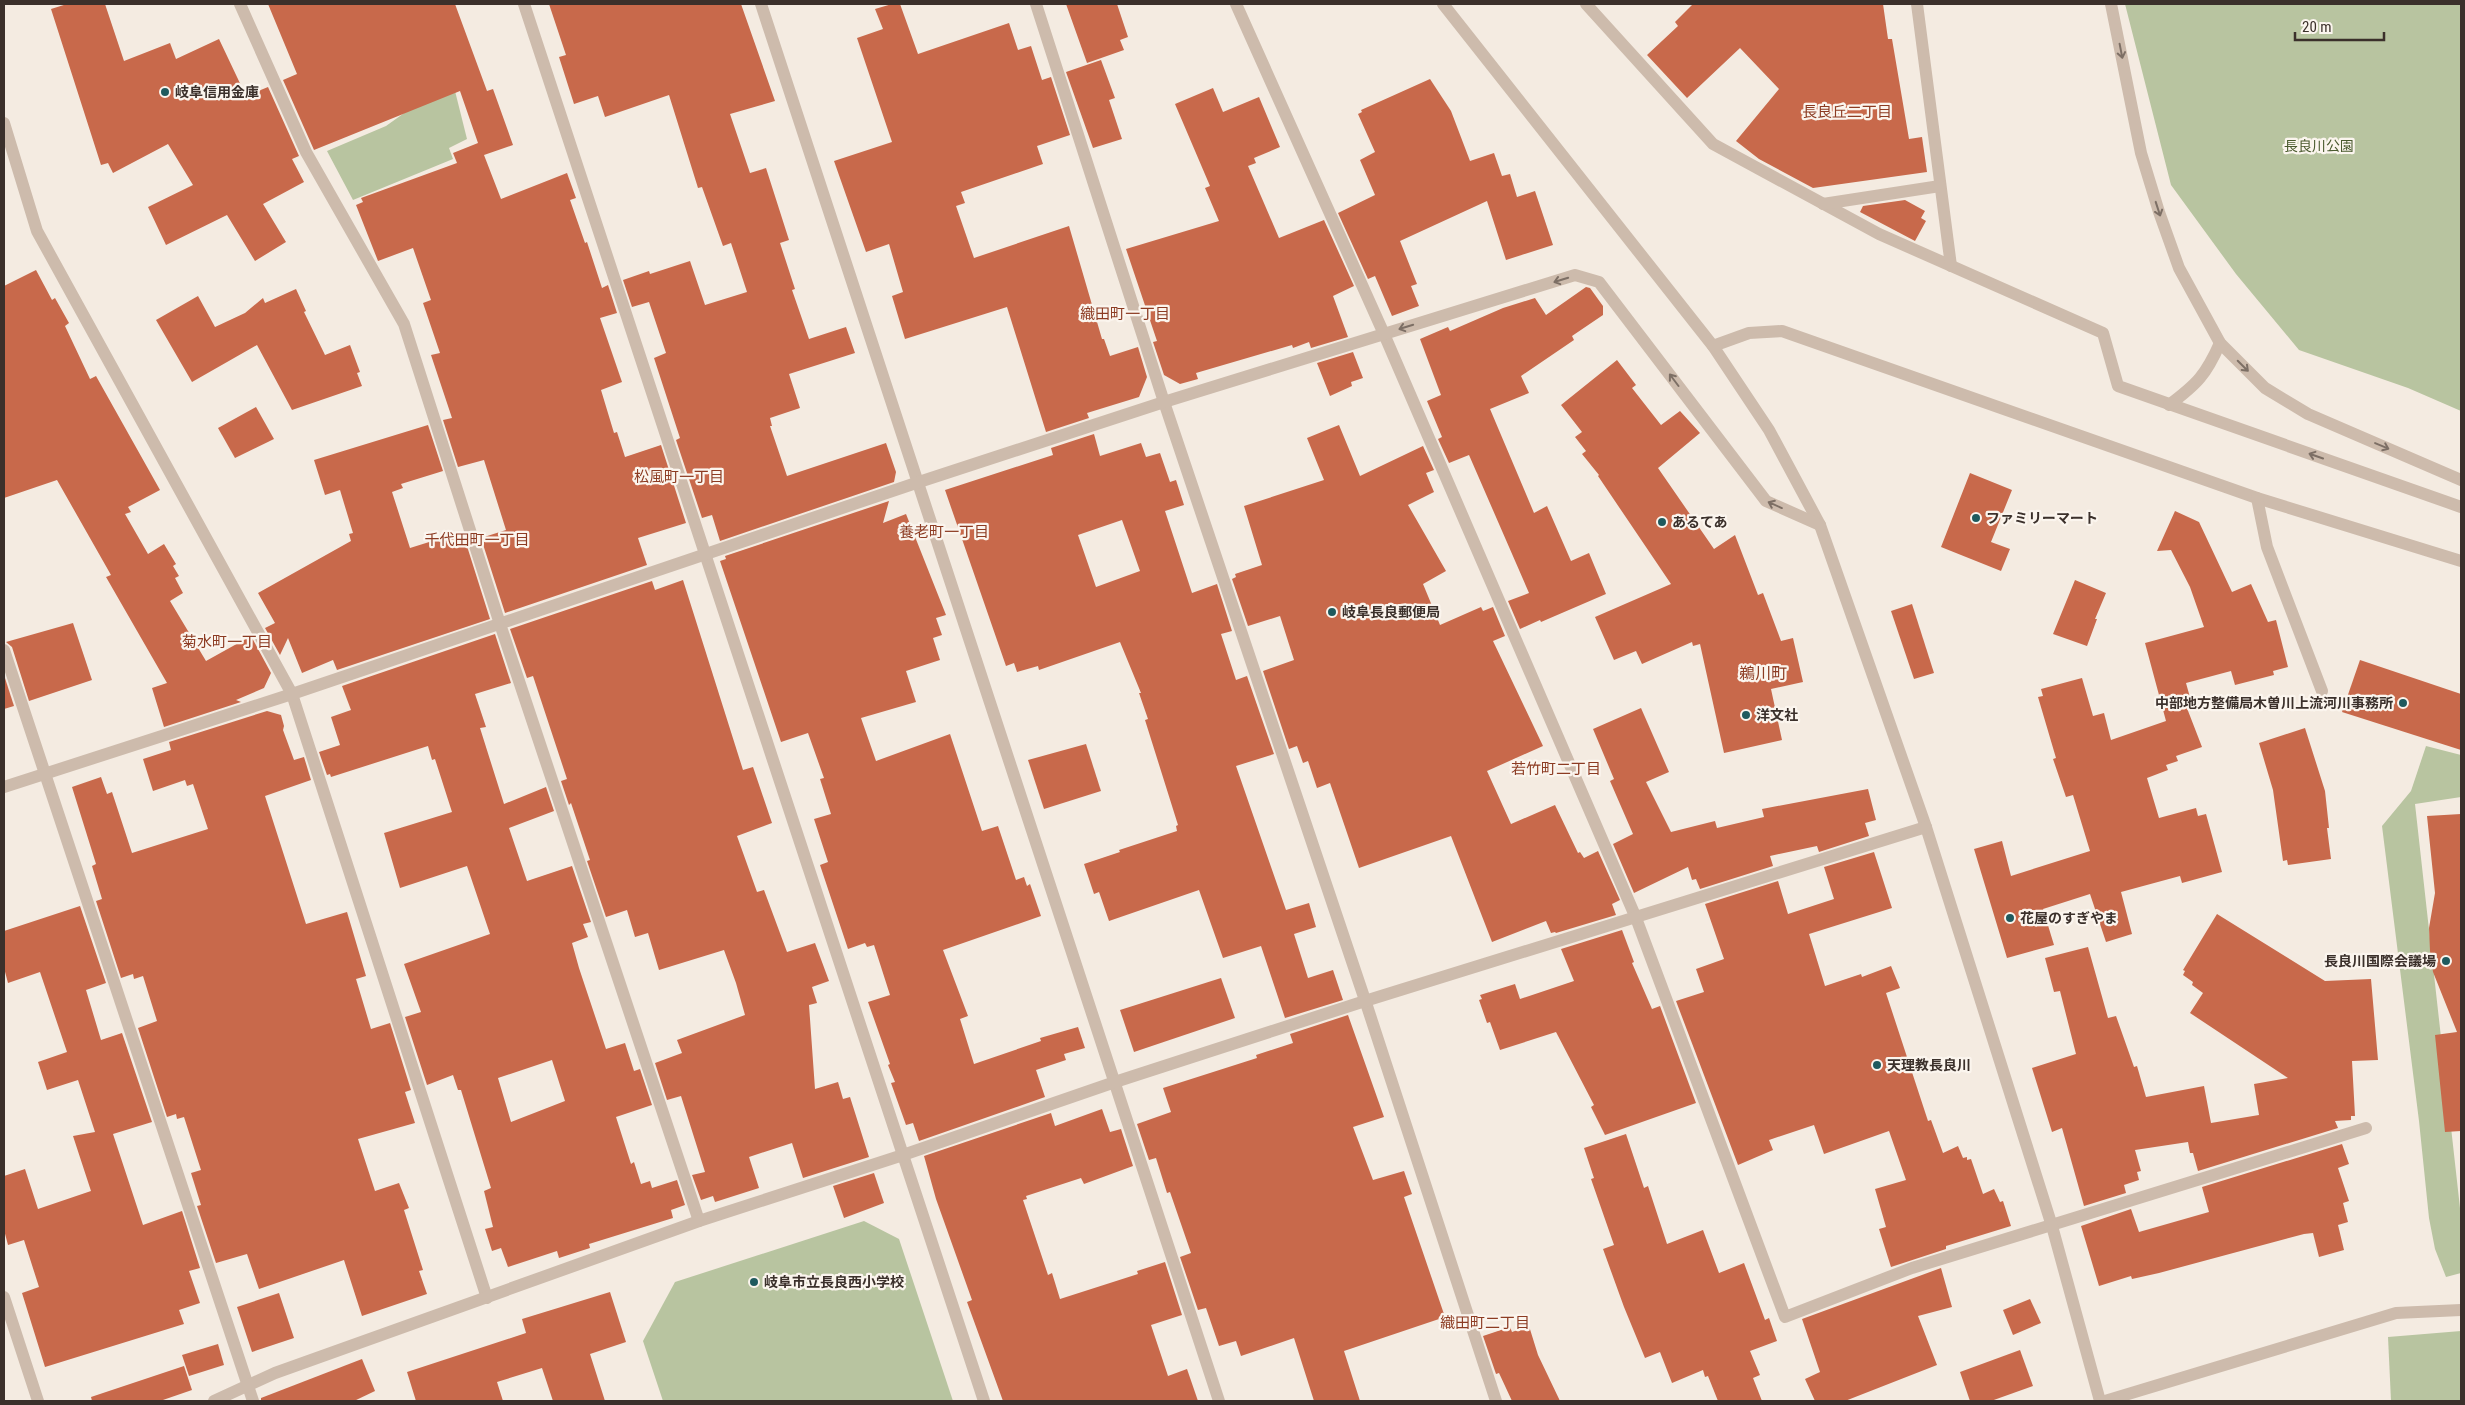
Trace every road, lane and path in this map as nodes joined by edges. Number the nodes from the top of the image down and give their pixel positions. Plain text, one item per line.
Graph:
1 (240, 4) edge
2 (524, 4) edge
3 (761, 4) edge
4 (1036, 4) edge
5 (1236, 4) edge
6 (1442, 4) edge
7 (1586, 4) edge
8 (1917, 4) edge
9 (2111, 4) edge
10 (4, 123) edge
11 (1940, 186) junction
12 (1823, 204) junction
13 (1951, 266) junction
14 (1384, 334) junction
15 (2220, 343) junction
16 (1713, 346) junction
17 (1164, 402) junction
18 (2169, 405) junction
19 (2461, 480) edge
20 (916, 483) junction
21 (2257, 498) junction
22 (2461, 507) edge
23 (1820, 525) junction
24 (706, 555) junction
25 (2461, 561) edge
26 (500, 624) junction
27 (4, 650) edge
28 (2322, 691) dead end
29 (292, 694) junction
30 (45, 774) junction
31 (4, 787) edge
32 (1926, 827) junction
33 (1636, 918) junction
34 (1365, 1001) junction
35 (1115, 1082) junction
36 (2366, 1128) dead end
37 (903, 1155) junction
38 (699, 1221) junction
39 (2052, 1226) junction
40 (4, 1297) edge
41 (488, 1298) junction
42 (2461, 1310) edge
43 (248, 1387) junction
44 (38, 1401) edge
45 (214, 1401) edge
46 (253, 1401) edge
47 (984, 1401) edge
48 (1219, 1401) edge
49 (1496, 1401) edge
50 (2100, 1401) edge
51 (2105, 1401) edge

1 - 26 street
2 - 24 street
3 - 20 street
4 - 17 street
5 - 14 street
6 - 16 street
7 - 12 street
8 - 11 street
9 -> 15 street
10 - 29 street
11 - 12 street
11 - 13 street
12 - 13 street
13 - 18 street
14 - 17 street
23 -> 14 street
14 - 33 street
15 - 18 street
15 -> 19 street
16 - 21 street
16 - 23 street
17 - 20 street
17 - 34 street
22 -> 18 street
20 - 24 street
20 - 35 street
21 - 25 street
21 - 28 street
23 - 32 street
24 - 26 street
24 - 37 street
26 - 29 street
26 - 38 street
27 - 30 street
29 - 30 street
29 - 41 street
30 - 31 street
30 - 43 street
32 - 33 street
32 - 39 street
33 - 34 street
33 - 39 street
34 - 35 street
34 - 49 street
35 - 37 street
35 - 48 street
36 - 39 street
37 - 38 street
37 - 47 street
38 - 41 street
39 - 50 street
40 - 44 street
41 - 43 street
42 - 51 street
43 - 45 street
43 - 46 street

